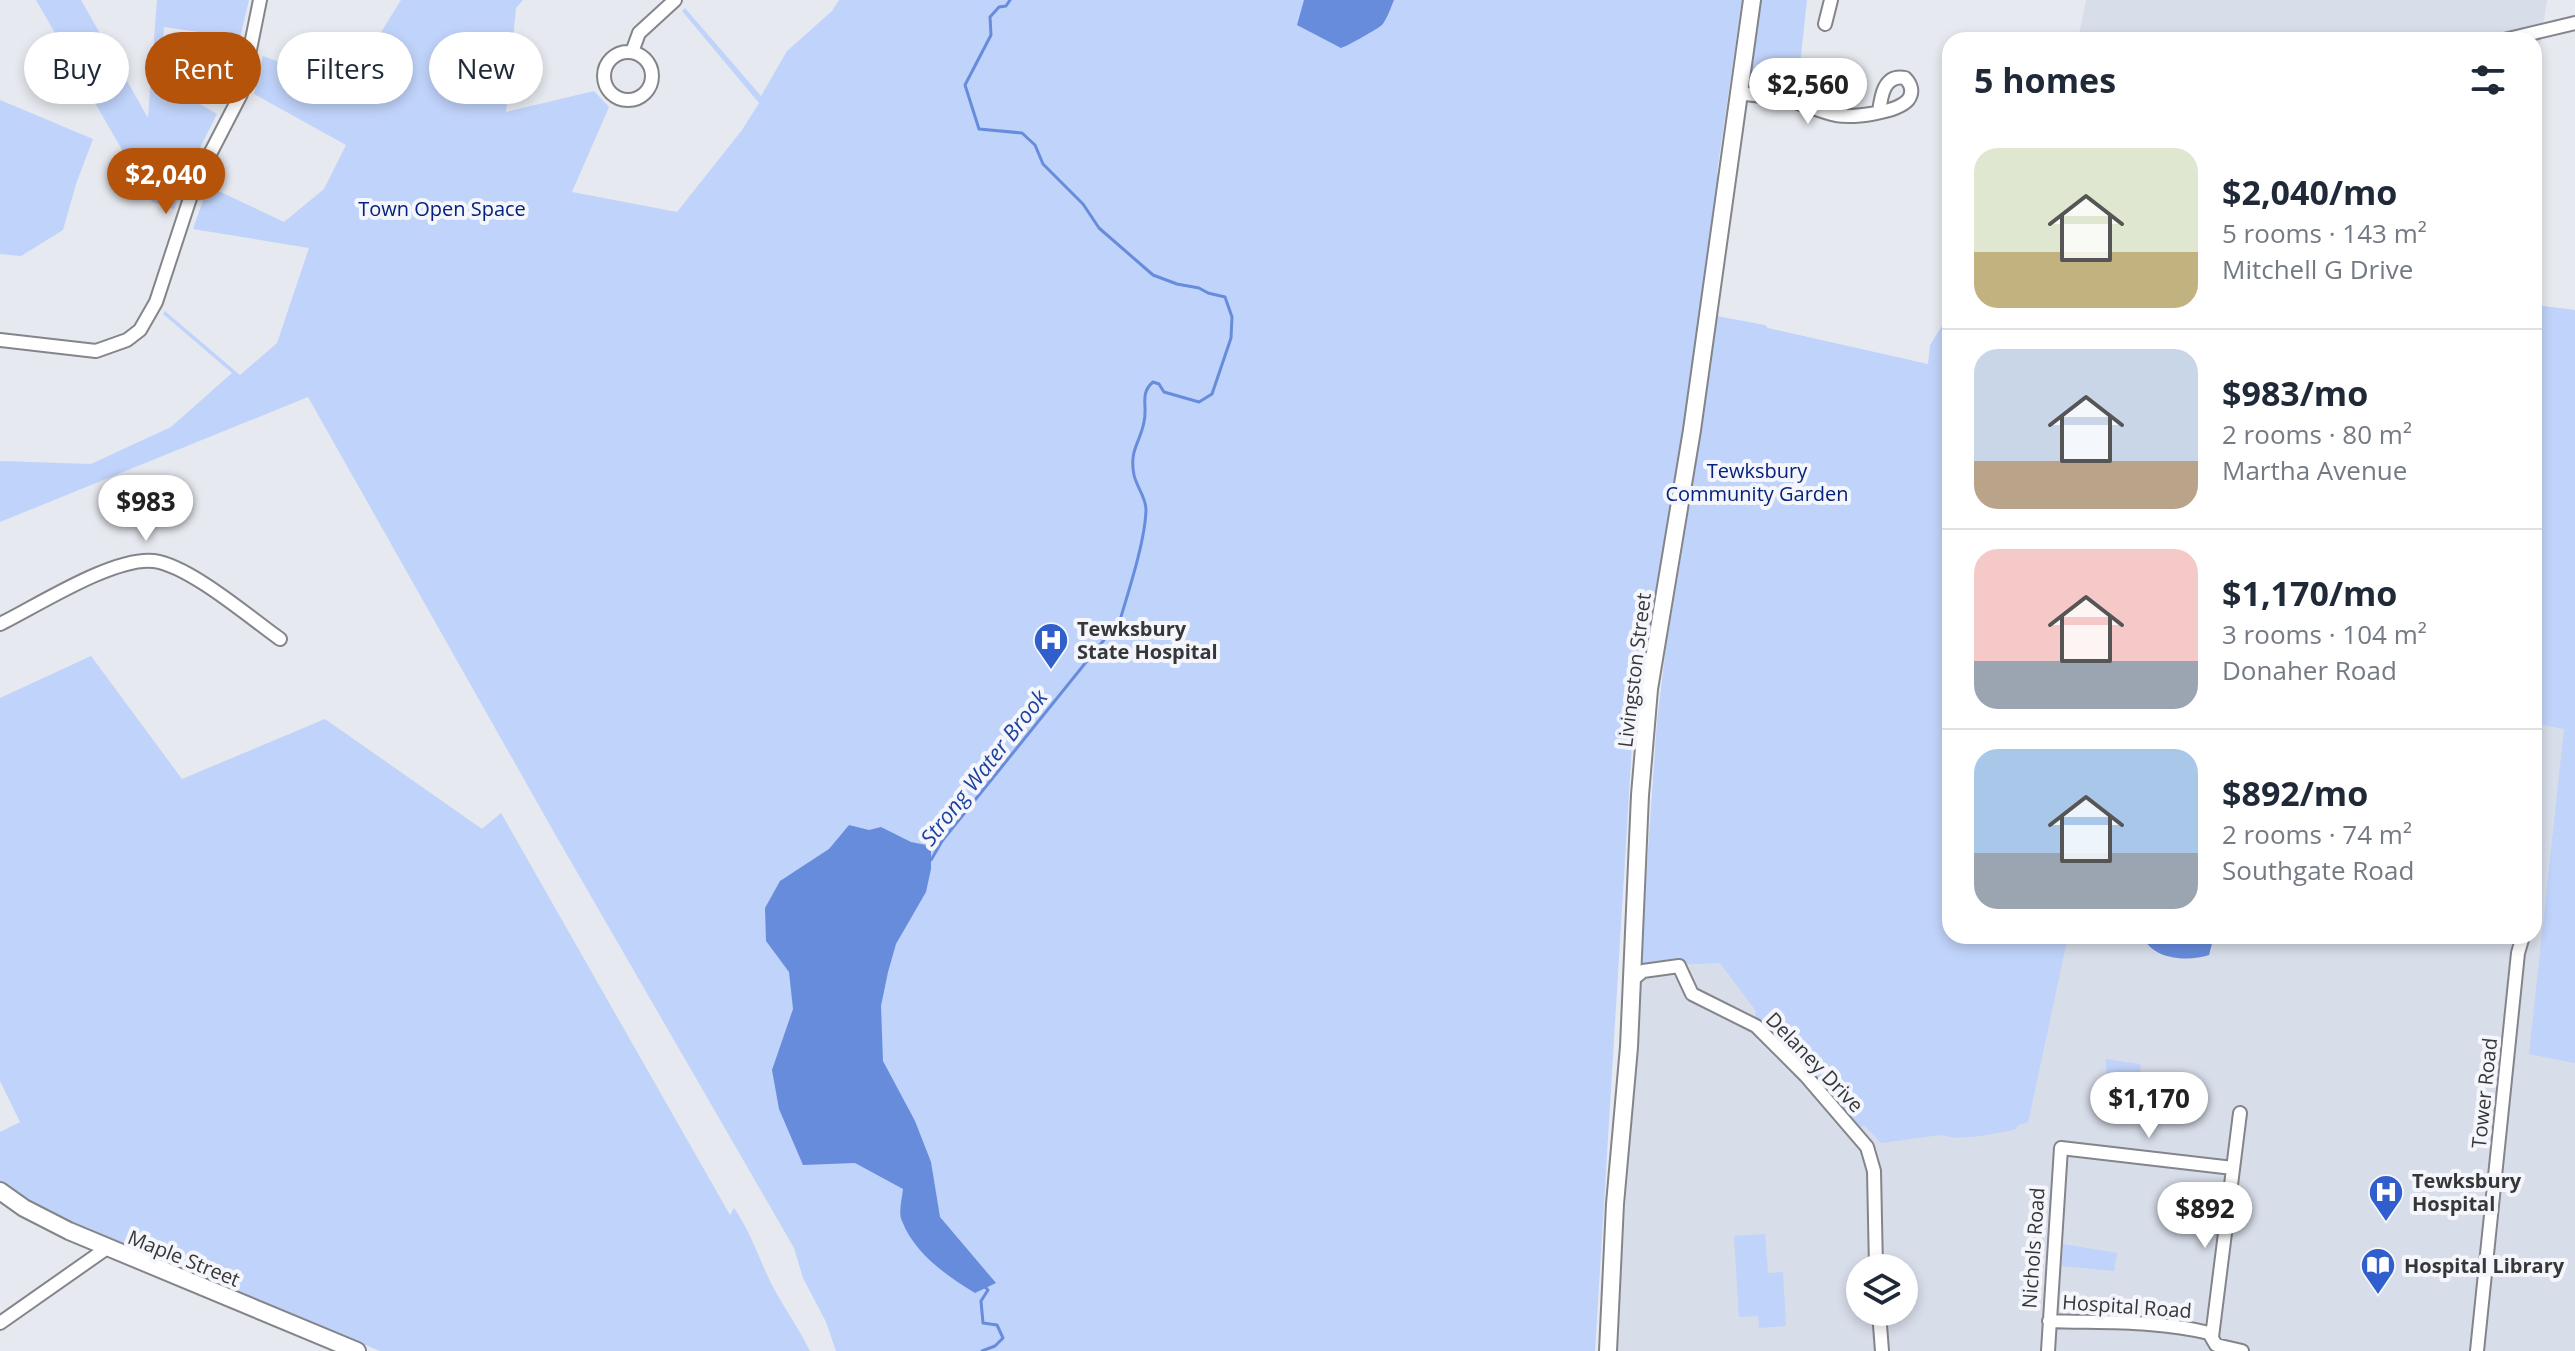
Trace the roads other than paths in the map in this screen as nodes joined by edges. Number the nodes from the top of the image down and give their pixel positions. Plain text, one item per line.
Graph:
1 (260, 0) edge
2 (675, 0) edge
3 (1752, 0) edge
4 (1831, 0) edge
5 (2575, 23) edge
6 (1825, 24) dead end
7 (2537, 32) edge
8 (632, 52) junction
9 (1740, 93) junction
10 (1879, 112) dead end
11 (0, 340) edge
12 (0, 624) edge
13 (280, 639) dead end
14 (2521, 944) edge
15 (1632, 980) junction
16 (2240, 1113) dead end
17 (2233, 1168) junction
18 (0, 1191) edge
19 (107, 1248) junction
20 (1876, 1254) edge
21 (2049, 1321) junction
22 (0, 1323) edge
23 (1880, 1326) edge
24 (2214, 1344) edge
25 (357, 1351) edge
26 (1608, 1351) edge
27 (1882, 1351) edge
28 (2048, 1351) edge
29 (2242, 1351) edge
30 (2477, 1351) edge

1 - 11 street
2 - 8 street
3 - 9 street, Livingston Street
4 - 6 street
5 - 7 street
8 - 8 street
9 - 10 street
9 - 15 street, Livingston Street
12 - 13 street
14 - 30 street, Tower Road
15 - 20 street, Delaney Drive
15 - 26 street, Livingston Street
16 - 17 street
17 - 21 street, Nichols Road
17 - 24 street
18 - 19 street, Maple Street
19 - 22 street
19 - 25 street, Maple Street
21 - 24 street, Hospital Road
21 - 28 street, Nichols Road
23 - 27 street
24 - 29 street, Hospital Road

